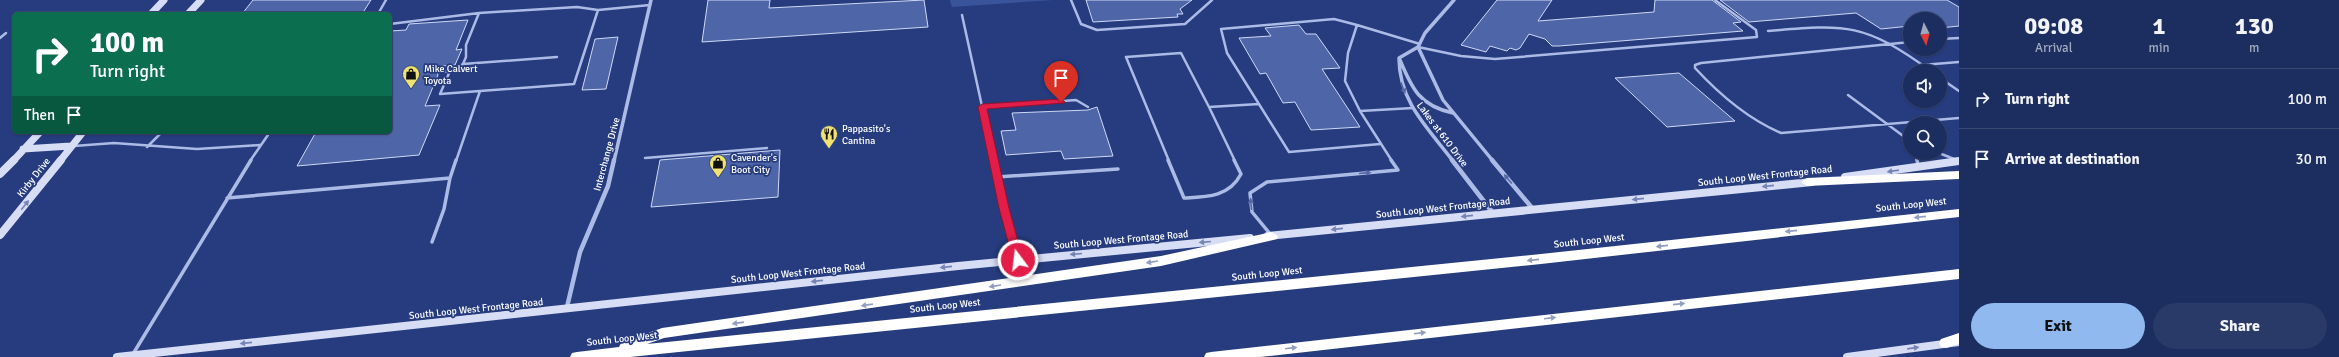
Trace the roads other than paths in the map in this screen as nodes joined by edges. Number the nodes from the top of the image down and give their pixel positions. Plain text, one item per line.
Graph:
1 (164, 0) edge
2 (201, 0) edge
3 (386, 0) edge
4 (652, 0) edge
5 (1071, 0) edge
6 (1212, 0) edge
7 (1454, 0) edge
8 (1715, 0) edge
9 (650, 5) junction
10 (598, 10) junction
11 (153, 12) edge
12 (190, 12) edge
13 (379, 12) edge
14 (479, 13) junction
15 (962, 15) dead end
16 (392, 24) edge
17 (1357, 25) junction
18 (1768, 31) dead end
19 (0, 34) edge
20 (0, 38) edge
21 (1959, 38) edge
22 (1947, 39) edge
23 (1903, 43) edge
24 (1890, 44) junction
25 (1419, 45) junction
26 (557, 57) dead end
27 (1399, 58) junction
28 (1959, 62) edge
29 (463, 64) junction
30 (1920, 64) edge
31 (1934, 64) edge
32 (450, 71) junction
33 (439, 72) dead end
34 (1947, 82) edge
35 (1958, 89) edge
36 (480, 91) junction
37 (1848, 96) dead end
38 (1259, 104) junction
39 (982, 107) junction
40 (1088, 107) dead end
41 (1209, 107) junction
42 (1413, 108) junction
43 (1360, 111) junction
44 (1453, 112) junction
45 (1959, 118) edge
46 (1886, 124) junction
47 (38, 134) edge
48 (82, 134) edge
49 (160, 134) edge
50 (268, 134) edge
51 (1903, 136) edge
52 (1380, 144) junction
53 (260, 145) junction
54 (71, 146) junction
55 (147, 146) junction
56 (767, 148) dead end
57 (23, 149) junction
58 (1947, 156) edge
59 (645, 158) dead end
60 (1916, 160) edge
61 (1959, 161) edge
62 (1918, 167) junction
63 (1118, 169) dead end
64 (0, 174) edge
65 (1959, 175) edge
66 (997, 177) junction
67 (450, 178) junction
68 (1807, 182) junction
69 (227, 198) junction
70 (1533, 209) junction
71 (1959, 212) edge
72 (1493, 213) junction
73 (0, 235) edge
74 (1272, 236) junction
75 (432, 242) dead end
76 (1018, 260) junction
77 (1959, 274) edge
78 (567, 309) junction
79 (1955, 341) edge
80 (610, 353) junction
81 (1894, 354) edge
82 (132, 355) junction
83 (117, 357) edge
84 (577, 357) edge
85 (1211, 357) edge
86 (1847, 357) edge

1 - 11 main road
2 - 12 main road
3 - 13 lane
4 - 9 street, Interchange Drive
5 - 6 lane
7 - 25 street
8 - 25 lane
9 - 10 lane
9 - 78 street, Interchange Drive
10 - 14 lane
10 - 36 lane
14 - 16 lane
14 - 29 lane
15 - 39 lane
17 - 25 lane
17 - 38 lane
17 - 43 lane
18 - 24 lane
19 - 20 lane
21 - 22 lane
23 - 24 lane
24 - 30 lane
24 - 46 lane
25 - 27 street
25 - 44 street, Lakes at 610 Drive
26 - 29 lane
27 -> 42 street, Lakes at 610 Drive
27 - 44 street, Lakes at 610 Drive
28 - 31 lane
29 - 32 lane
32 - 33 lane
32 - 36 lane
34 - 35 lane
36 - 67 lane
37 - 46 lane
38 - 41 lane
38 - 52 lane
39 - 40 lane
39 - 66 lane
41 - 41 lane
42 - 43 lane
42 - 72 street, Lakes at 610 Drive
43 - 52 lane
70 -> 44 street, Lakes at 610 Drive
45 - 46 lane
46 - 51 lane
47 - 57 main road
48 - 54 main road, Kirby Drive
49 - 55 lane
50 - 53 lane
74 -> 52 lane
53 - 55 lane
53 - 69 lane
54 - 55 lane
54 - 57 main road
73 -> 54 main road, Kirby Drive
56 - 59 lane
57 - 64 main road
58 - 61 lane
60 - 62 lane
61 - 62 main road, South Loop West Frontage Road
62 -> 68 main road, South Loop West Frontage Road
63 - 66 lane
65 - 68 highway
66 - 76 lane
67 - 69 lane
67 - 75 lane
68 -> 70 main road, South Loop West Frontage Road
69 - 82 lane
70 - 72 main road, South Loop West Frontage Road
71 -> 80 highway, South Loop West
72 -> 74 main road, South Loop West Frontage Road
74 -> 76 main road, South Loop West Frontage Road
74 -> 80 highway
76 -> 78 main road, South Loop West Frontage Road
85 -> 77 highway
78 -> 82 main road, South Loop West Frontage Road
81 -> 79 main road
80 - 84 highway, South Loop West
81 - 86 main road
82 - 83 main road, South Loop West Frontage Road

